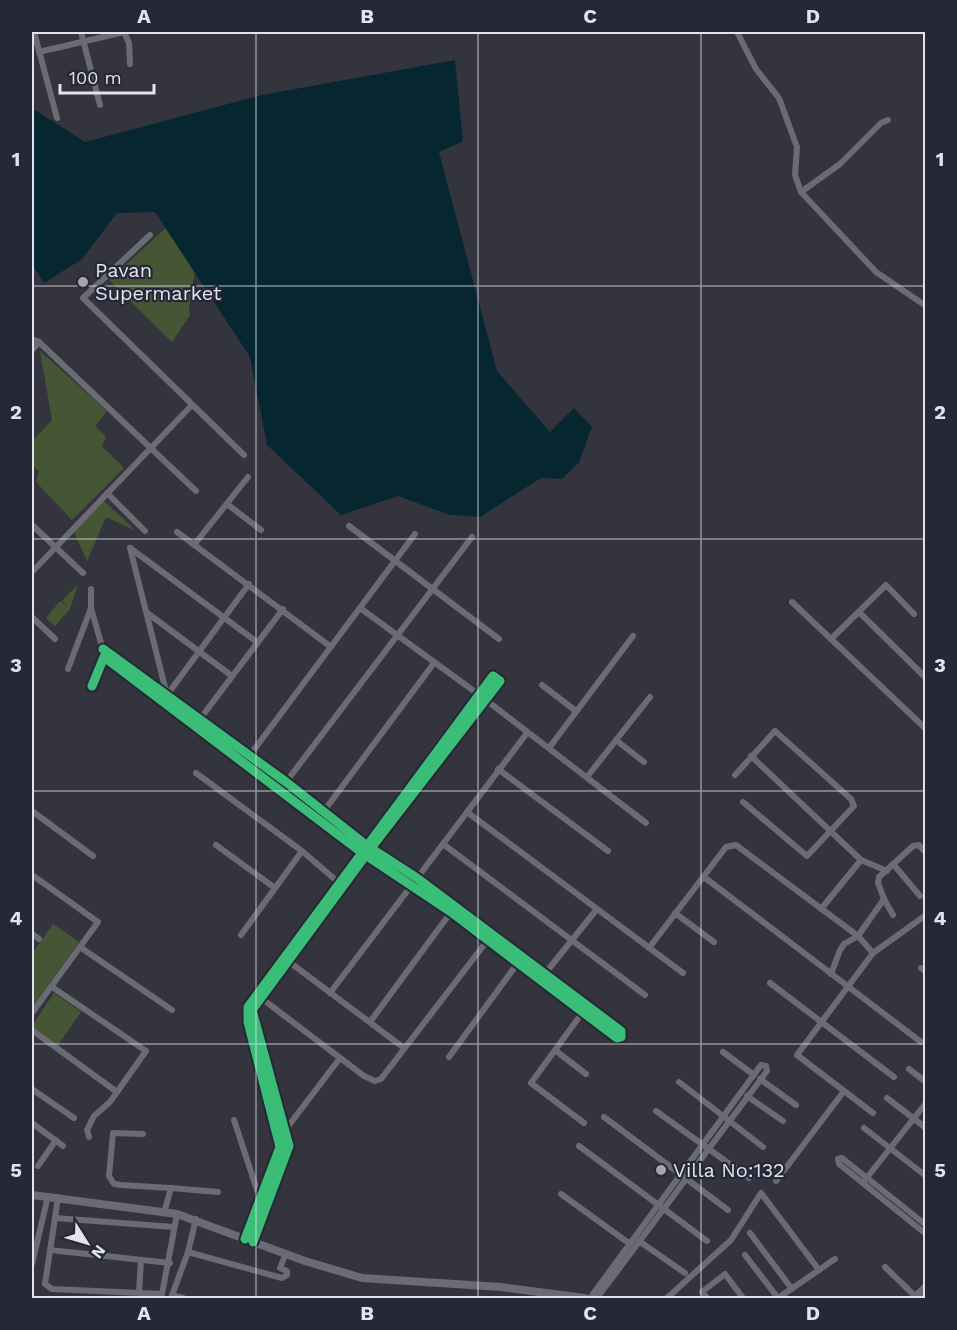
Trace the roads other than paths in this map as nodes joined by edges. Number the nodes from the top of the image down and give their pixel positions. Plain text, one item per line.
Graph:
1 (34, 32) edge
2 (81, 32) edge
3 (737, 32) edge
4 (84, 42) junction
5 (39, 52) junction
6 (130, 64) dead end
7 (100, 105) dead end
8 (57, 118) dead end
9 (888, 120) dead end
10 (801, 192) junction
11 (150, 235) dead end
12 (926, 306) edge
13 (32, 339) edge
14 (39, 342) junction
15 (32, 350) edge
16 (192, 405) junction
17 (151, 448) junction
18 (244, 456) dead end
19 (248, 477) dead end
20 (196, 491) dead end
21 (107, 493) junction
22 (227, 504) junction
23 (32, 525) edge
24 (349, 526) dead end
25 (261, 530) dead end
26 (146, 531) dead end
27 (177, 532) dead end
28 (415, 534) dead end
29 (471, 537) dead end
30 (194, 545) junction
31 (56, 547) junction
32 (395, 561) junction
33 (32, 572) edge
34 (82, 573) dead end
35 (249, 584) junction
36 (432, 588) junction
37 (91, 589) dead end
38 (792, 602) dead end
39 (91, 608) junction
40 (360, 608) junction
41 (283, 609) junction
42 (146, 612) junction
43 (859, 612) junction
44 (914, 614) dead end
45 (32, 617) edge
46 (224, 618) junction
47 (397, 636) junction
48 (633, 636) dead end
49 (55, 639) dead end
50 (499, 639) dead end
51 (831, 639) junction
52 (257, 642) junction
53 (331, 647) junction
54 (103, 649) junction
55 (199, 651) junction
56 (104, 657) junction
57 (434, 663) junction
58 (68, 669) dead end
59 (232, 676) junction
60 (926, 678) edge
61 (542, 685) dead end
62 (92, 686) dead end
63 (478, 694) junction
64 (167, 695) junction
65 (650, 697) dead end
66 (486, 700) junction
67 (576, 711) junction
68 (200, 719) junction
69 (926, 729) edge
70 (527, 733) junction
71 (616, 740) junction
72 (549, 748) junction
73 (926, 752) edge
74 (250, 755) junction
75 (751, 756) junction
76 (926, 757) edge
77 (644, 762) dead end
78 (498, 769) junction
79 (196, 773) dead end
80 (735, 775) dead end
81 (587, 777) junction
82 (286, 782) junction
83 (743, 802) dead end
84 (32, 811) edge
85 (324, 811) junction
86 (467, 812) junction
87 (646, 823) dead end
88 (832, 831) junction
89 (443, 844) junction
90 (216, 845) dead end
91 (369, 847) junction
92 (302, 851) junction
93 (608, 851) dead end
94 (926, 853) edge
95 (363, 854) junction
96 (93, 856) dead end
97 (861, 860) junction
98 (894, 865) junction
99 (887, 872) junction
100 (32, 875) edge
101 (704, 877) junction
102 (417, 878) junction
103 (338, 882) junction
104 (413, 885) junction
105 (275, 888) junction
106 (920, 896) dead end
107 (884, 899) junction
108 (597, 909) junction
109 (821, 909) junction
110 (451, 912) junction
111 (675, 913) junction
112 (893, 915) dead end
113 (926, 915) edge
114 (32, 934) edge
115 (241, 935) dead end
116 (858, 936) junction
117 (39, 939) dead end
118 (487, 941) junction
119 (571, 941) junction
120 (714, 942) dead end
121 (80, 946) junction
122 (649, 948) junction
123 (873, 953) junction
124 (288, 961) junction
125 (517, 964) junction
126 (683, 973) dead end
127 (831, 974) junction
128 (542, 977) junction
129 (770, 983) dead end
130 (848, 986) junction
131 (52, 987) junction
132 (330, 993) junction
133 (645, 994) dead end
134 (261, 998) junction
135 (585, 1009) junction
136 (172, 1010) dead end
137 (32, 1013) edge
138 (370, 1022) junction
139 (823, 1022) junction
140 (32, 1030) edge
141 (921, 1042) dead end
142 (404, 1048) junction
143 (556, 1051) junction
144 (723, 1052) dead end
145 (449, 1057) dead end
146 (339, 1058) junction
147 (909, 1069) dead end
148 (586, 1074) dead end
149 (757, 1077) junction
150 (894, 1077) dead end
151 (679, 1082) dead end
152 (926, 1082) edge
153 (32, 1089) edge
154 (117, 1092) junction
155 (844, 1092) junction
156 (747, 1096) junction
157 (887, 1098) dead end
158 (926, 1103) edge
159 (796, 1106) dead end
160 (656, 1111) dead end
161 (873, 1113) dead end
162 (604, 1117) dead end
163 (74, 1118) dead end
164 (726, 1119) junction
165 (913, 1119) junction
166 (234, 1120) dead end
167 (783, 1121) dead end
168 (32, 1123) edge
169 (584, 1123) dead end
170 (864, 1128) dead end
171 (926, 1128) edge
172 (286, 1129) junction
173 (143, 1134) dead end
174 (89, 1137) dead end
175 (56, 1140) junction
176 (63, 1146) dead end
177 (579, 1146) dead end
178 (705, 1147) junction
179 (763, 1148) dead end
180 (890, 1149) junction
181 (38, 1166) dead end
182 (926, 1176) edge
183 (682, 1177) junction
184 (749, 1178) dead end
185 (776, 1181) dead end
186 (865, 1181) junction
187 (171, 1188) junction
188 (218, 1192) dead end
189 (561, 1194) dead end
190 (32, 1195) edge
191 (53, 1197) junction
192 (261, 1202) junction
193 (660, 1208) junction
194 (728, 1210) dead end
195 (164, 1213) junction
196 (177, 1214) junction
197 (55, 1218) junction
198 (196, 1219) junction
199 (926, 1225) edge
200 (174, 1227) junction
201 (750, 1233) dead end
202 (926, 1234) edge
203 (249, 1240) junction
204 (639, 1241) junction
205 (707, 1241) dead end
206 (630, 1244) junction
207 (34, 1247) edge
208 (50, 1250) junction
209 (188, 1252) junction
210 (286, 1253) junction
211 (745, 1255) dead end
212 (835, 1259) dead end
213 (141, 1261) junction
214 (170, 1263) junction
215 (32, 1264) edge
216 (885, 1267) dead end
217 (819, 1270) junction
218 (685, 1273) dead end
219 (926, 1287) edge
220 (792, 1289) junction
221 (140, 1292) junction
222 (787, 1296) edge
223 (171, 1297) edge
224 (704, 1297) edge
225 (778, 1298) edge
226 (915, 1298) edge
227 (183, 1299) edge
228 (585, 1299) edge
229 (590, 1299) edge
230 (597, 1299) edge
231 (668, 1299) edge
232 (743, 1299) edge

1 - 5 street
2 - 4 street
3 - 10 street
4 - 5 street
4 - 6 street
4 - 7 street
5 - 8 street
9 - 10 street
10 - 12 street
11 - 16 street
13 - 14 street
14 - 15 street
14 - 17 street
16 - 17 street
16 - 18 street
17 - 20 street
17 - 21 street
19 - 22 street
21 - 26 street
21 - 31 street
22 - 25 street
22 - 30 street
23 - 31 street
24 - 32 street
27 - 30 street
28 - 32 street
29 - 36 street
30 - 35 street
31 - 33 street
31 - 34 street
32 - 36 street
32 - 40 street
35 - 41 street
35 - 46 street
36 - 47 street
36 - 50 street
37 - 39 street
38 - 51 street
39 - 54 street
39 - 58 street
40 - 47 street
40 - 53 street
41 - 52 street
41 - 53 street
42 - 46 street
42 - 55 street
42 - 64 street
43 - 44 street
43 - 51 street
43 - 60 street
45 - 49 street
46 - 52 street
46 - 55 street
47 - 57 street
47 - 82 street
48 - 67 street
51 - 69 street
52 - 59 street
53 - 74 street
54 - 56 street
54 - 64 street
55 - 59 street
55 - 64 street
56 - 62 street
56 - 95 street
57 - 63 street
57 - 85 street
59 - 68 street
61 - 67 street
63 - 66 street
63 - 66 street
63 - 91 street
64 - 68 street
65 - 71 street
66 - 70 street
66 - 91 street
67 - 72 street
68 - 74 street
70 - 72 street
70 - 78 street
71 - 77 street
71 - 81 street
72 - 81 street
73 - 76 street
74 - 82 street
75 - 80 street
75 - 88 street
75 - 88 street
78 - 86 street
78 - 93 street
79 - 92 street
81 - 87 street
82 - 85 street
83 - 88 street
84 - 96 street
85 - 91 street
86 - 89 street
86 - 108 street
88 - 97 street
89 - 102 street
89 - 119 street
90 - 105 street
91 - 95 street
91 - 102 street
92 - 103 street
92 - 105 street
94 - 98 street
95 - 103 street
95 - 104 street
95 - 124 street
97 - 99 street
97 - 109 street
98 - 99 street
98 - 106 street
99 - 107 street
100 - 121 street
101 - 109 street
101 - 111 street
101 - 127 street
102 - 104 street
102 - 128 street
103 - 192 street
104 - 110 street
104 - 132 street
105 - 115 street
107 - 112 street
107 - 116 street
108 - 119 street
108 - 122 street
109 - 116 street
110 - 118 street
110 - 138 street
111 - 120 street
111 - 122 street
113 - 123 street
114 - 117 street
116 - 123 street
116 - 127 street
118 - 125 street
118 - 142 street
119 - 128 street
119 - 133 street
121 - 131 street
121 - 136 street
122 - 126 street
123 - 130 street
124 - 132 street
124 - 134 street
125 - 128 street
125 - 145 street
127 - 130 street
128 - 135 street
129 - 139 street
130 - 139 street
130 - 141 street
131 - 137 street
131 - 154 street
132 - 138 street
134 - 146 street
134 - 172 street
135 - 135 street
135 - 143 street
138 - 142 street
139 - 150 street
139 - 155 street
140 - 154 street
142 - 146 street
143 - 148 street
143 - 169 street
144 - 149 street
146 - 172 street
147 - 152 street
149 - 156 street
149 - 159 street
149 - 164 street
151 - 164 street
153 - 163 street
154 - 174 street
155 - 161 street
155 - 185 street
156 - 164 street
156 - 167 street
157 - 165 street
158 - 165 street
160 - 178 street
162 - 183 street
164 - 178 street
164 - 179 street
165 - 171 street
165 - 180 street
166 - 192 street
168 - 175 street
170 - 180 street
172 - 203 street
173 - 187 street
175 - 176 street
175 - 181 street
177 - 193 street
178 - 183 street
178 - 184 street
180 - 182 street
180 - 186 street
183 - 193 street
183 - 194 street
186 - 199 street
186 - 202 street
187 - 188 street
187 - 195 street
189 - 206 street
190 - 191 main road
191 - 195 main road
191 - 197 street
191 - 207 street
192 - 203 street
193 - 204 street
193 - 205 street
193 - 206 street
195 - 196 main road
196 - 198 main road
196 - 200 street
197 - 200 street
197 - 208 street
198 - 203 main road
198 - 209 street
200 - 214 street
201 - 220 street
203 - 210 main road
204 - 218 street
204 - 230 street
206 - 229 street
207 - 215 street
208 - 213 street
208 - 221 street
209 - 210 street
209 - 223 street
210 - 228 main road
211 - 225 street
212 - 217 street
213 - 214 street
213 - 221 street
214 - 221 street
216 - 226 street
217 - 220 street
217 - 231 street
219 - 226 main road
220 - 222 street
222 - 225 street
223 - 227 street
224 - 232 street

